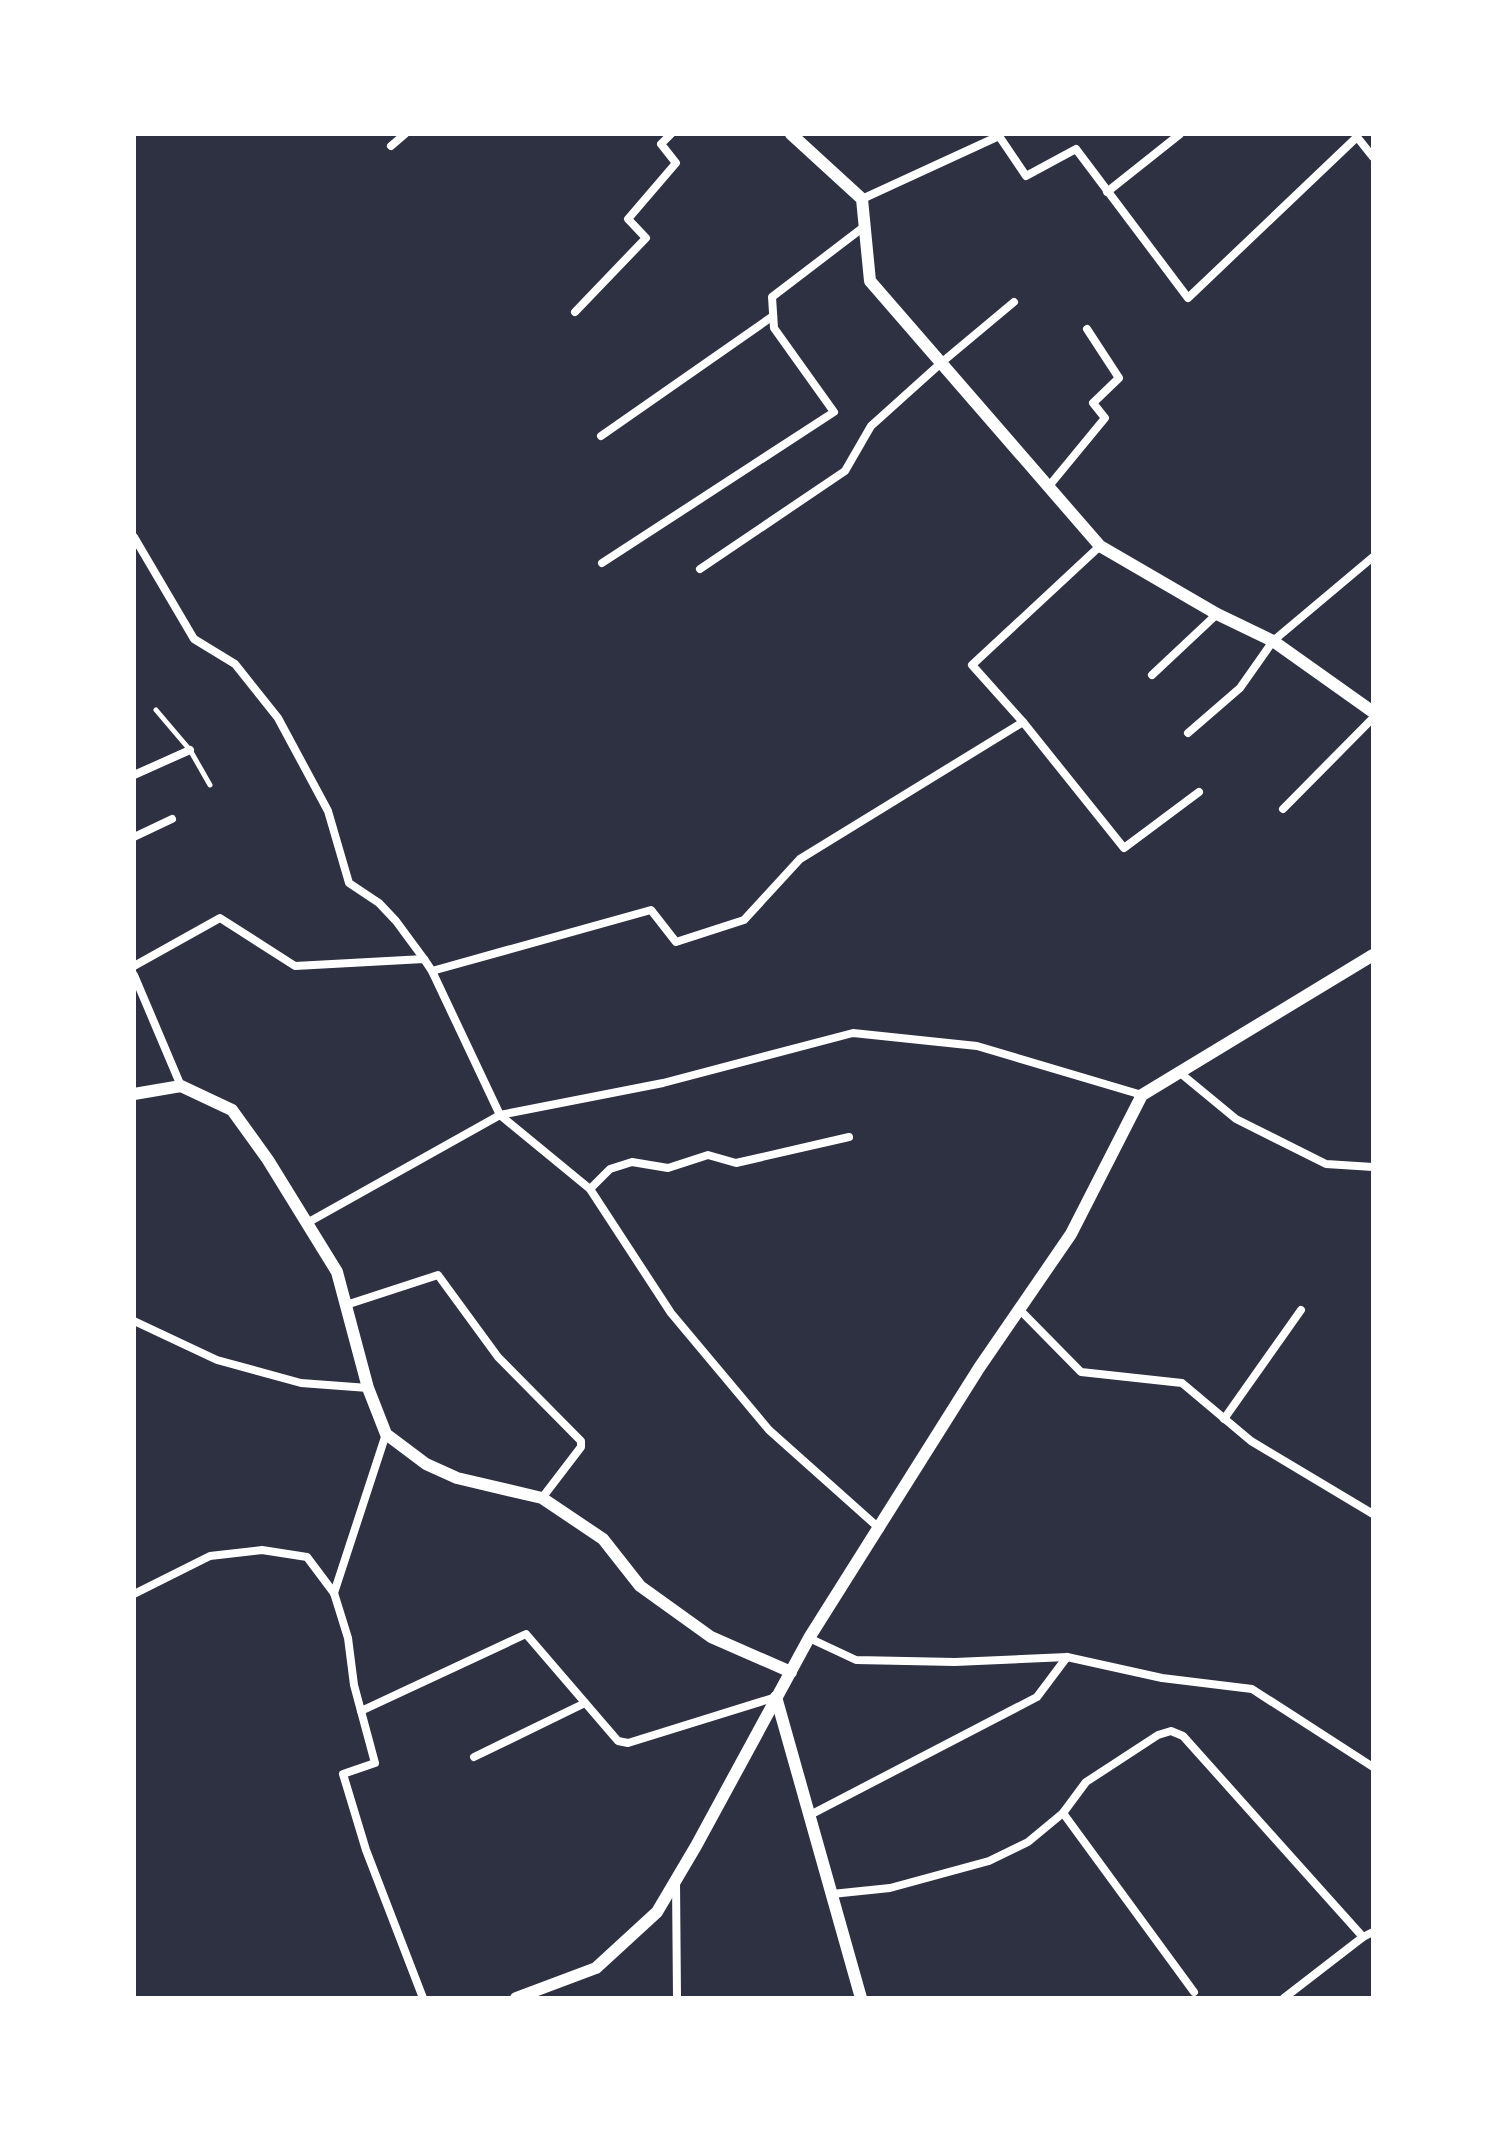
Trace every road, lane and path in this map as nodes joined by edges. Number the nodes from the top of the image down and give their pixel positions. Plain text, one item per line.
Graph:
1 (405, 134) edge
2 (671, 134) edge
3 (791, 134) edge
4 (1180, 134) edge
5 (998, 135) edge
6 (391, 146) dead end
7 (1373, 157) edge
8 (1107, 192) junction
9 (862, 199) junction
10 (865, 226) junction
11 (1014, 302) dead end
12 (575, 312) dead end
13 (773, 316) junction
14 (1087, 329) dead end
15 (941, 363) junction
16 (601, 436) dead end
17 (1049, 486) junction
18 (136, 544) edge
19 (1100, 546) junction
20 (1373, 557) edge
21 (602, 563) dead end
22 (700, 569) dead end
23 (1217, 614) junction
24 (1273, 641) junction
25 (1152, 675) dead end
26 (156, 710) dead end
27 (1373, 715) edge
28 (1023, 722) junction
29 (1188, 733) dead end
30 (190, 750) junction
31 (134, 775) edge
32 (210, 785) dead end
33 (1199, 792) dead end
34 (1283, 809) dead end
35 (172, 819) dead end
36 (134, 837) edge
37 (1373, 955) edge
38 (424, 959) junction
39 (134, 966) edge
40 (432, 971) junction
41 (134, 975) edge
42 (1179, 1072) junction
43 (181, 1086) junction
44 (134, 1094) edge
45 (1142, 1095) junction
46 (500, 1115) junction
47 (849, 1137) dead end
48 (1373, 1167) edge
49 (590, 1189) junction
50 (307, 1223) junction
51 (346, 1305) junction
52 (1019, 1309) junction
53 (1301, 1310) dead end
54 (134, 1321) edge
55 (368, 1388) junction
56 (1224, 1419) junction
57 (386, 1434) junction
58 (542, 1498) junction
59 (1373, 1514) edge
60 (880, 1529) junction
61 (334, 1593) junction
62 (134, 1594) edge
63 (809, 1638) junction
64 (1067, 1657) junction
65 (791, 1672) junction
66 (776, 1697) junction
67 (585, 1703) junction
68 (361, 1711) junction
69 (474, 1757) dead end
70 (1373, 1767) edge
71 (1063, 1813) junction
72 (810, 1815) junction
73 (676, 1880) junction
74 (832, 1894) junction
75 (1373, 1932) edge
76 (1363, 1937) junction
77 (1194, 1992) dead end
78 (423, 1998) edge
79 (516, 1998) edge
80 (677, 1998) edge
81 (861, 1998) edge
82 (1284, 1998) edge

1 - 6 street
2 - 12 street
3 - 9 street
4 - 8 street
5 - 8 street
5 - 9 street
7 - 8 street
9 - 10 street
10 - 13 street
10 - 15 street
11 - 15 street
13 - 16 street
13 - 21 street
14 - 17 street
15 - 17 street
15 - 22 street
17 - 19 street
18 - 38 street
19 - 23 street
19 - 28 street
20 - 24 street
23 - 24 street
23 - 25 street
24 - 27 street
24 - 29 street
26 - 30 lane
27 - 34 street
28 - 33 street
28 - 40 street
30 - 31 street
30 - 32 lane
35 - 36 street
37 - 42 street
38 - 39 street
38 - 40 street
40 - 46 street
41 - 43 street
42 - 45 street
42 - 48 street
43 - 44 street
43 - 50 street
45 - 46 street
45 - 52 street
46 - 49 street
46 - 50 street
47 - 49 street
49 - 60 street
50 - 51 street
51 - 55 street
51 - 58 street
52 - 56 street
52 - 60 street
53 - 56 street
54 - 55 street
55 - 57 street
56 - 59 street
57 - 58 street
57 - 61 street
58 - 65 street
60 - 63 street
61 - 62 street
61 - 68 street
63 - 64 street
63 - 65 street
64 - 70 street
64 - 72 street
65 - 66 street
66 - 67 street
66 - 72 street
66 - 73 street
67 - 68 street
67 - 69 street
68 - 78 street
71 - 74 street
71 - 76 street
71 - 77 street
72 - 74 street
73 - 79 street
73 - 80 street
74 - 81 street
75 - 76 street
76 - 82 street

